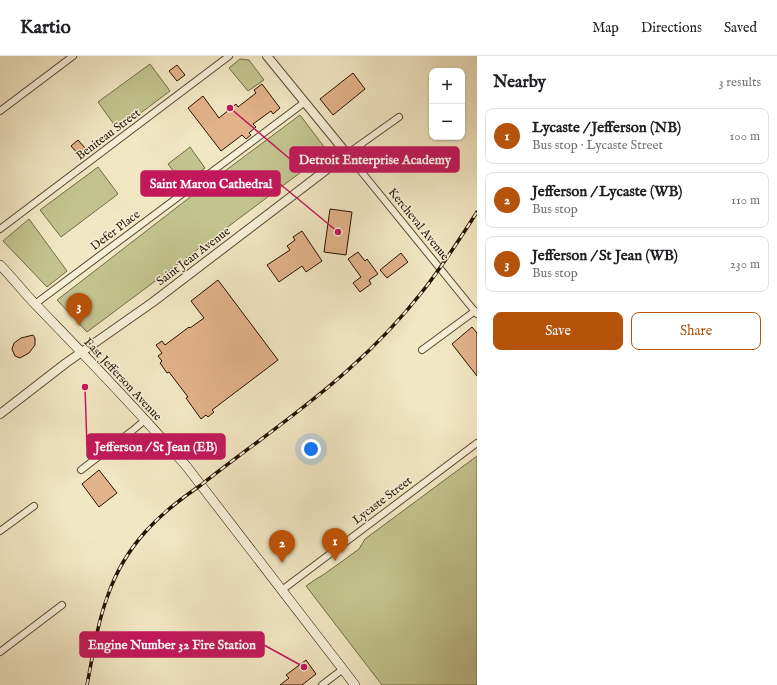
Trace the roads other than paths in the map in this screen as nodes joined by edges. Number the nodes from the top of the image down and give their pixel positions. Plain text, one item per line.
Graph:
1 (73, 56) edge
2 (229, 56) edge
3 (268, 56) edge
4 (305, 102) junction
5 (0, 110) edge
6 (399, 117) dead end
7 (347, 154) junction
8 (0, 229) edge
9 (0, 265) edge
10 (35, 304) junction
11 (476, 313) edge
12 (422, 350) dead end
13 (82, 352) junction
14 (0, 414) edge
15 (145, 420) junction
16 (477, 444) edge
17 (81, 470) dead end
18 (34, 506) dead end
19 (0, 532) edge
20 (282, 590) junction
21 (62, 605) dead end
22 (0, 652) edge
23 (343, 670) junction
24 (322, 685) edge
25 (355, 685) edge

1 - 5 street
2 - 8 street, Beniteau Street
3 - 4 street, Kercheval Avenue
4 - 7 street, Kercheval Avenue
4 - 10 street, Defer Place
6 - 7 street, Saint Jean Avenue
7 - 11 street, Kercheval Avenue
7 - 13 street, Saint Jean Avenue
9 - 10 main road, East Jefferson Avenue
10 - 13 main road, East Jefferson Avenue
11 - 12 street
13 - 14 street, Saint Jean Avenue
13 - 15 main road, East Jefferson Avenue
15 - 17 street
15 - 20 main road, East Jefferson Avenue
16 - 20 street, Lycaste Street
18 - 19 street
20 - 23 main road, East Jefferson Avenue
21 - 22 street
23 - 24 street
23 - 25 main road, East Jefferson Avenue

